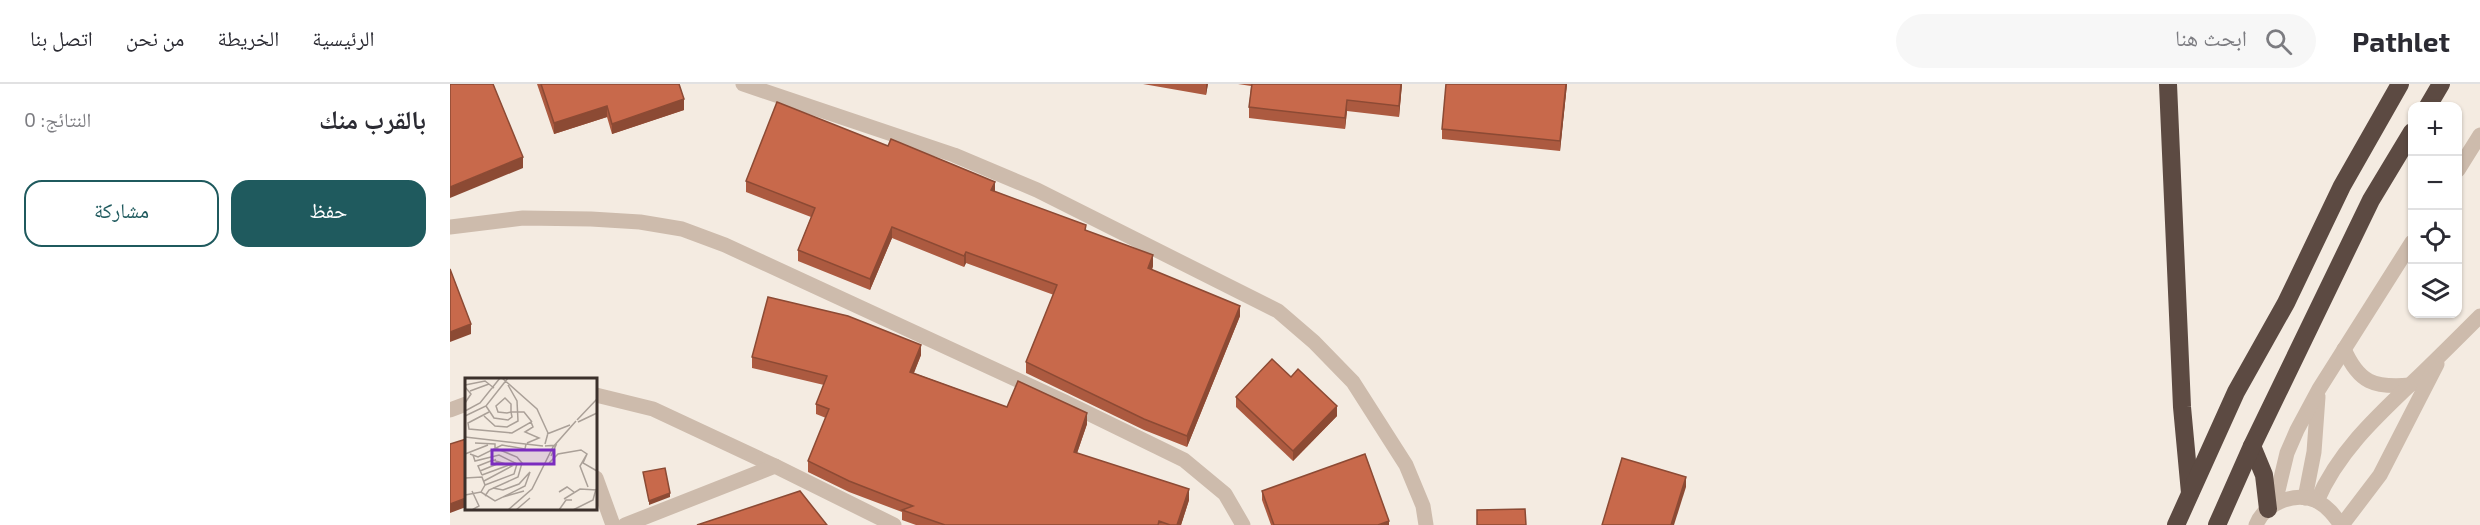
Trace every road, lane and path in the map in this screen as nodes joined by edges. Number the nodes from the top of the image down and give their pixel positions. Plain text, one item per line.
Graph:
1 (744, 84) edge
2 (2168, 84) edge
3 (2400, 84) edge
4 (2441, 84) edge
5 (2430, 102) edge
6 (2480, 135) edge
7 (2408, 139) edge
8 (2462, 162) edge
9 (450, 226) edge
10 (2408, 248) edge
11 (2480, 316) edge
12 (2344, 349) junction
13 (2443, 353) junction
14 (2410, 385) junction
15 (2319, 388) junction
16 (597, 395) edge
17 (465, 404) edge
18 (450, 410) edge
19 (2252, 446) junction
20 (776, 466) junction
21 (597, 481) edge
22 (2190, 495) junction
23 (2311, 499) junction
24 (2271, 506) junction
25 (613, 525) edge
26 (625, 525) edge
27 (894, 525) edge
28 (1242, 525) edge
29 (1426, 525) edge
30 (2176, 525) edge
31 (2217, 525) edge
32 (2256, 525) edge
33 (2341, 525) edge

1 - 29 street
2 - 22 highway
3 - 22 highway
4 - 5 highway
6 - 8 street
7 - 19 highway
9 - 28 street
10 - 12 street
11 - 13 street
12 - 14 street
12 - 15 street
13 - 14 street
13 - 33 street
14 - 23 street
15 - 23 street
15 - 24 street
16 - 20 street
17 - 18 street
19 - 24 highway
19 - 31 highway
20 - 26 street
20 - 27 street
21 - 25 street
22 - 30 highway
23 - 24 street
23 - 33 street
24 - 32 street

